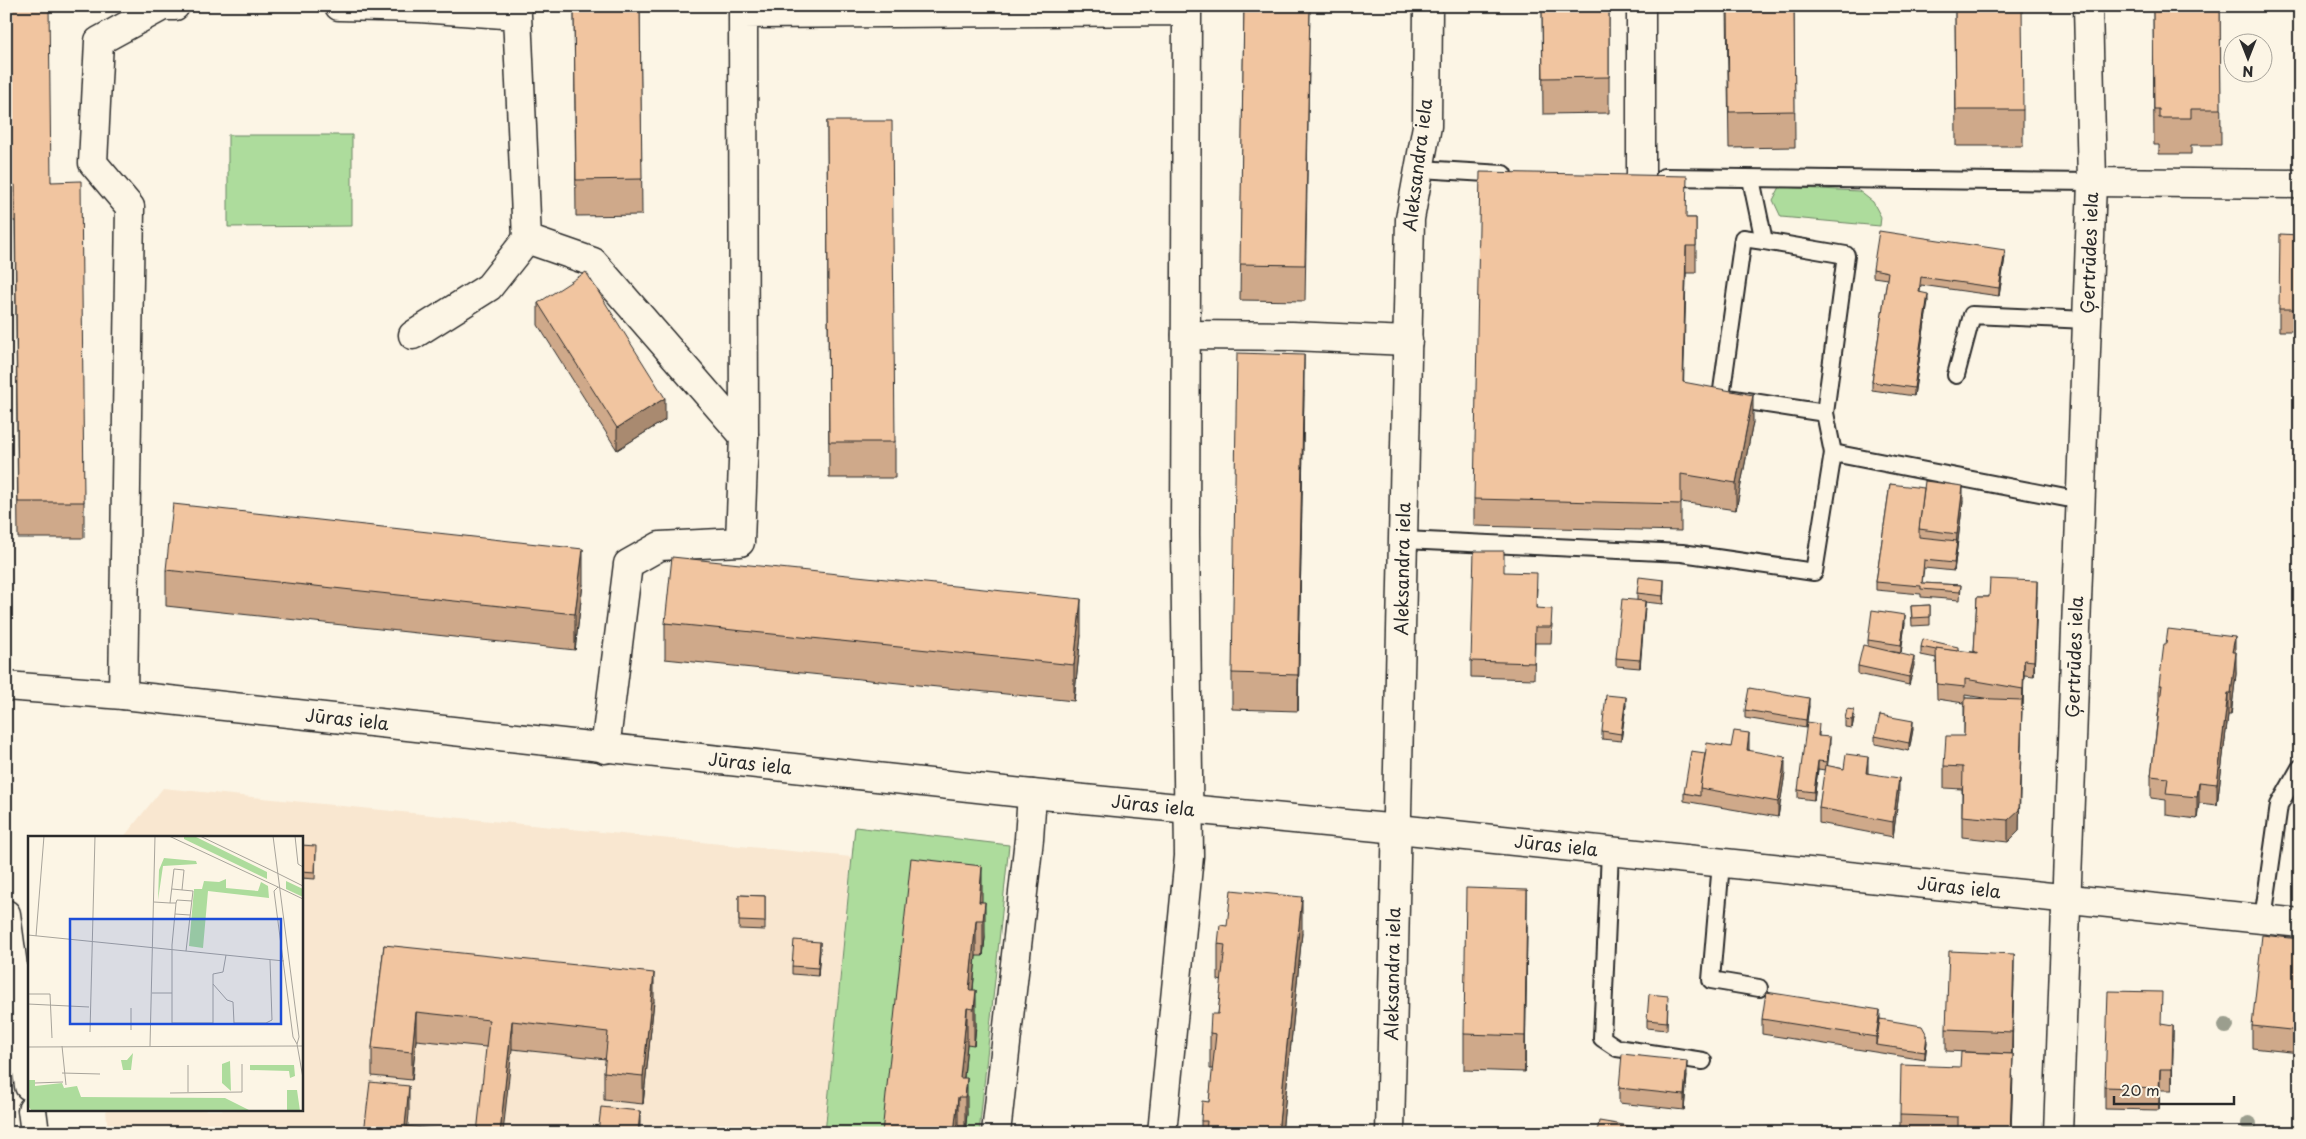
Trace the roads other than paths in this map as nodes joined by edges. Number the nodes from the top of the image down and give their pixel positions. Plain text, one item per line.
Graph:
1 (175, 6) edge
2 (339, 6) edge
3 (1428, 6) edge
4 (1641, 6) edge
5 (2088, 6) edge
6 (1420, 169) junction
7 (1514, 174) edge
8 (1632, 176) joint
9 (1751, 179) junction
10 (2092, 182) junction
11 (2300, 184) edge
12 (527, 239) junction
13 (1764, 241) junction
14 (2087, 320) junction
15 (413, 335) dead end
16 (1186, 335) junction
17 (1408, 341) junction
18 (1956, 375) dead end
19 (1825, 413) junction
20 (744, 436) junction
21 (1833, 453) junction
22 (2081, 501) junction
23 (1404, 540) junction
24 (6, 686) edge
25 (123, 695) junction
26 (605, 749) junction
27 (2300, 768) edge
28 (1032, 794) junction
29 (1189, 810) junction
30 (1398, 829) junction
31 (1610, 852) junction
32 (1721, 863) junction
33 (2066, 899) junction
34 (6, 914) edge
35 (2263, 919) junction
36 (2300, 923) edge
37 (1759, 988) dead end
38 (1703, 1061) dead end
39 (28, 1079) edge
40 (32, 1112) edge
41 (35, 1133) edge
42 (996, 1133) edge
43 (1162, 1133) edge
44 (1390, 1133) edge
45 (2058, 1133) edge

1 - 25 street
2 - 12 street
3 - 6 street, Aleksandra iela
4 - 8 street
5 - 10 street, Ģertrūdes iela
6 - 7 lane
6 - 17 street, Aleksandra iela
8 - 9 lane
9 - 10 lane
9 - 13 lane
10 - 11 street
10 - 14 street, Ģertrūdes iela
12 - 15 street
12 - 20 street
13 - 19 lane
13 - 19 lane
14 - 18 lane
14 - 22 street, Ģertrūdes iela
16 - 17 street
16 - 20 street
16 - 29 street
17 - 23 street, Aleksandra iela
19 - 21 lane
20 - 26 street
21 - 22 lane
21 - 23 lane
22 - 33 street, Ģertrūdes iela
23 - 30 street, Aleksandra iela
24 - 25 street, Jūras iela
25 - 26 street, Jūras iela
26 - 28 street, Jūras iela
27 - 35 lane
28 - 29 street, Jūras iela
28 - 42 street
29 - 30 street, Jūras iela
29 - 43 street
30 - 31 street, Jūras iela
30 - 44 street, Aleksandra iela
31 - 32 street, Jūras iela
31 - 38 lane
32 - 33 street, Jūras iela
32 - 37 lane
33 - 35 street, Jūras iela
33 - 45 street, Ģertrūdes iela
34 - 39 street
35 - 36 street, Jūras iela
40 - 41 street

